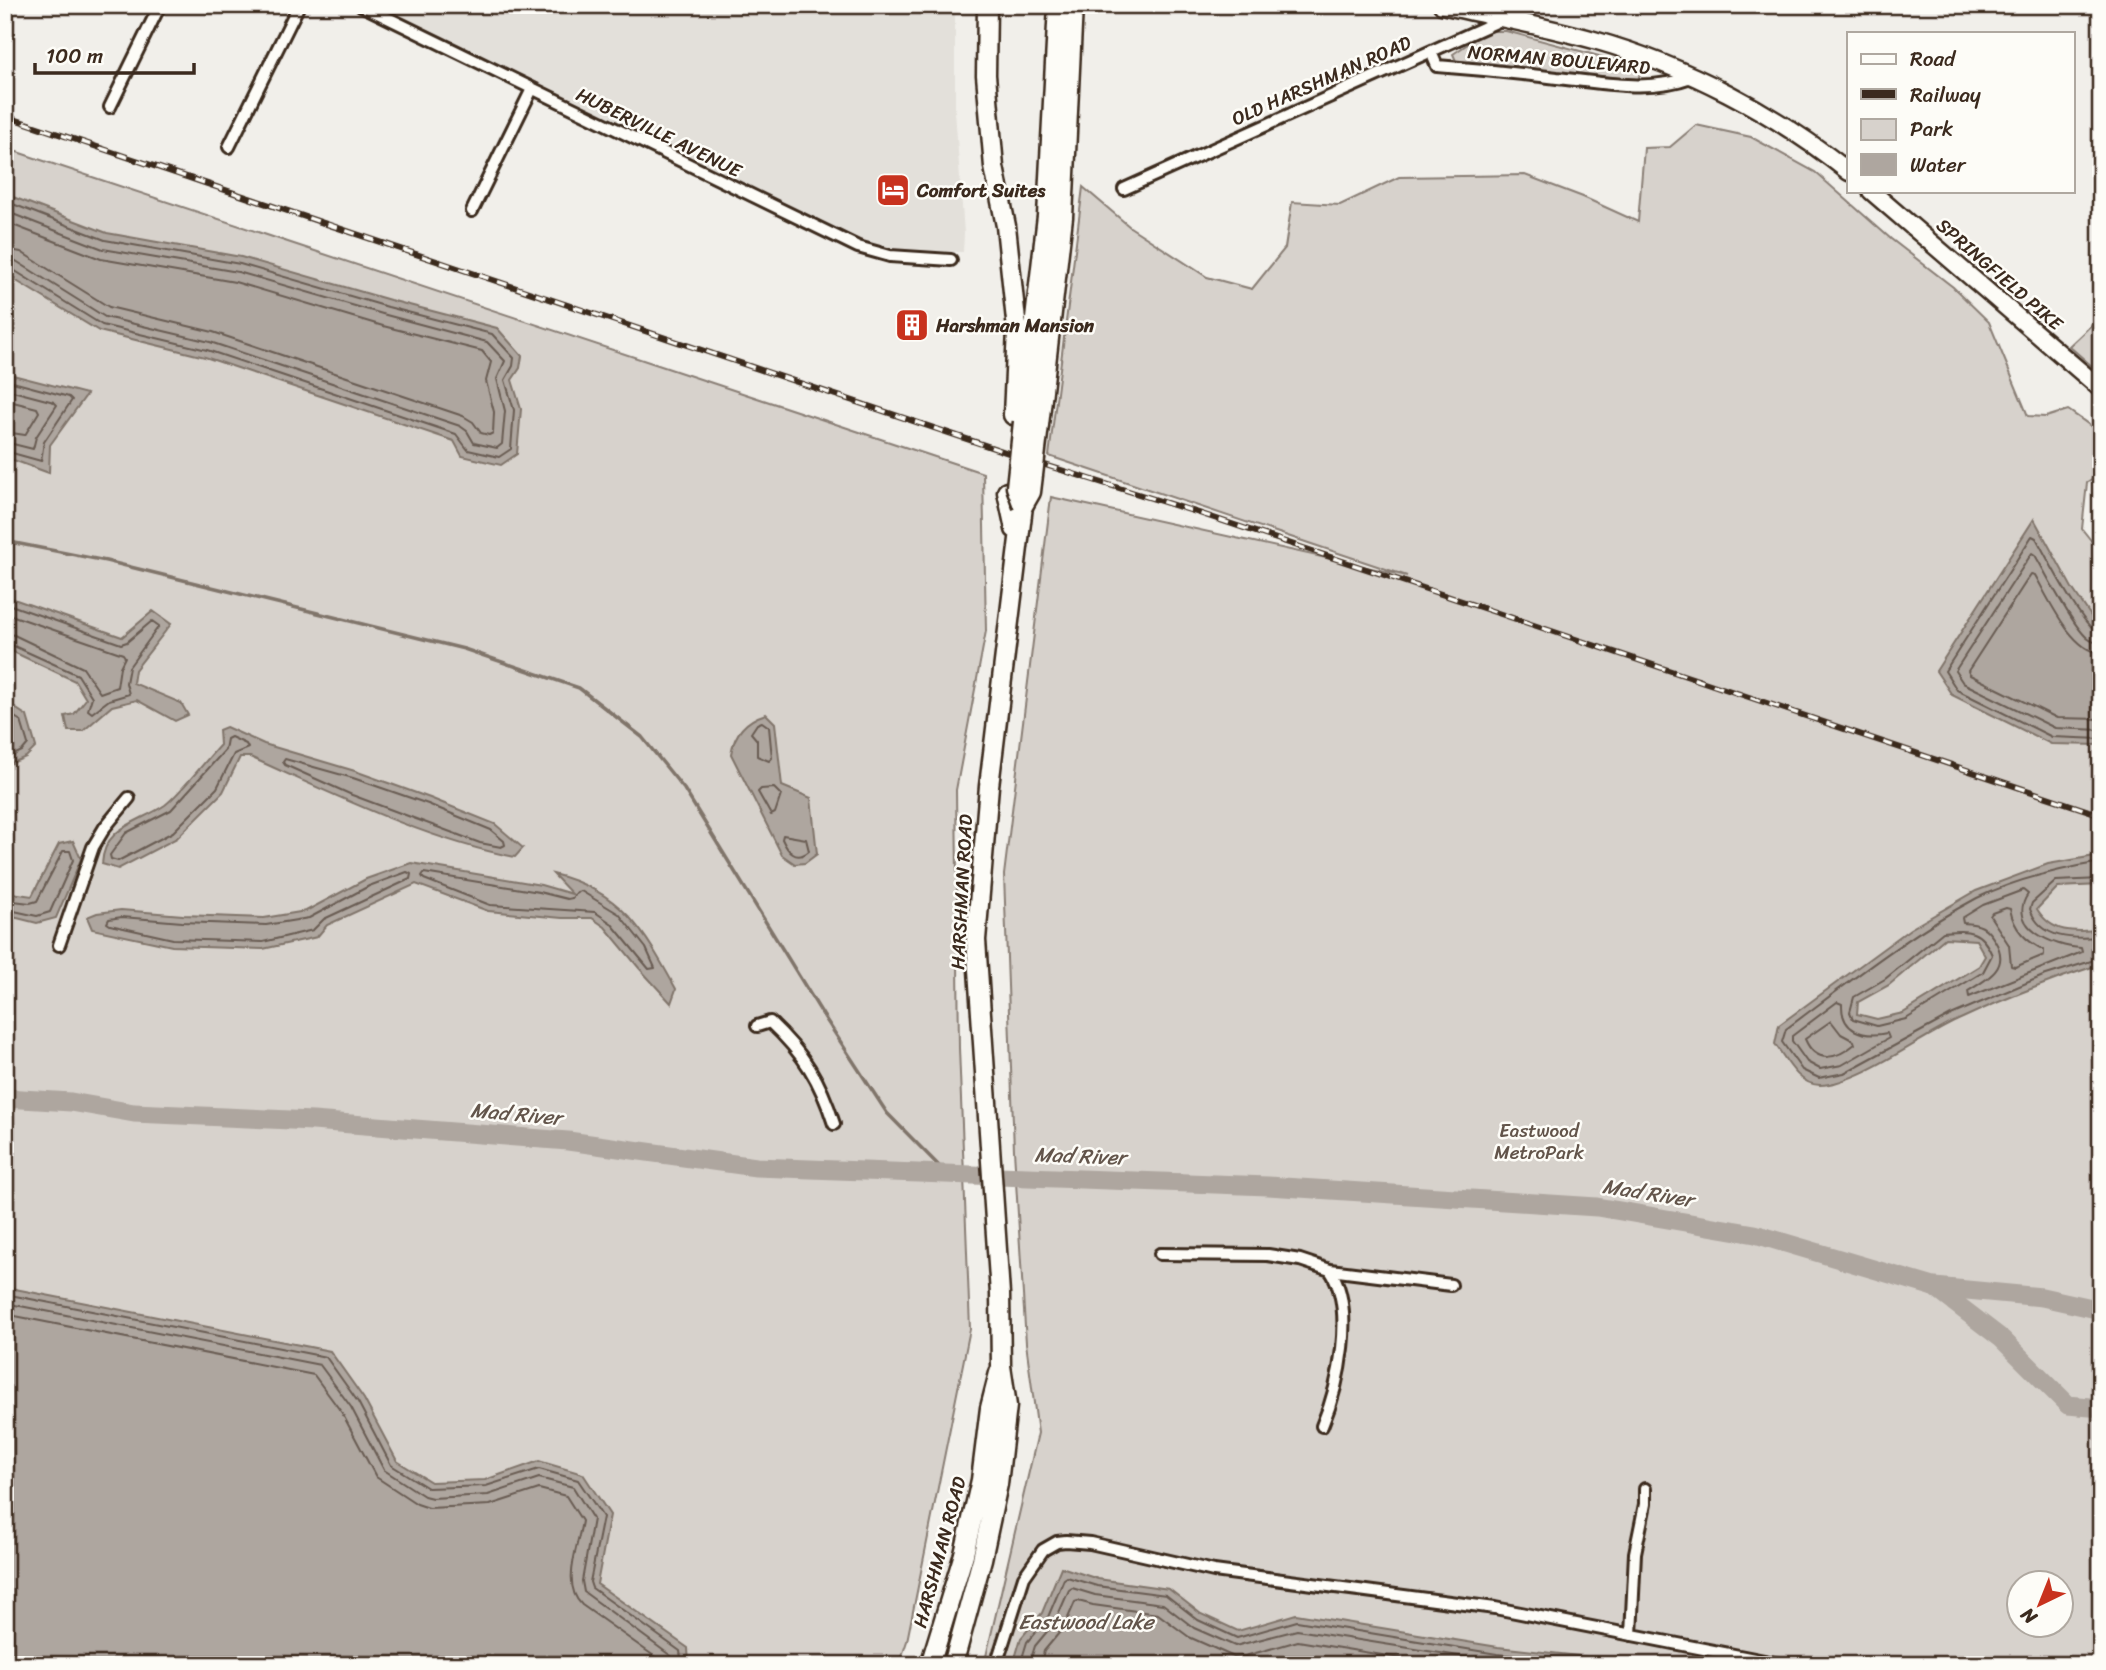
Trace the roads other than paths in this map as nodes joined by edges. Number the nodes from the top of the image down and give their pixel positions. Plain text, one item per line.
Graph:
1 (160, 5) edge
2 (299, 5) edge
3 (361, 5) edge
4 (987, 5) edge
5 (1058, 5) edge
6 (1073, 5) edge
7 (1442, 5) edge
8 (1534, 5) edge
9 (1503, 19) junction
10 (1431, 52) junction
11 (1691, 77) junction
12 (532, 89) junction
13 (110, 107) dead end
14 (229, 147) dead end
15 (1847, 171) edge
16 (1124, 189) dead end
17 (1872, 192) edge
18 (472, 211) dead end
19 (951, 260) dead end
20 (2101, 389) edge
21 (1025, 421) junction
22 (1018, 544) junction
23 (129, 798) dead end
24 (59, 945) dead end
25 (757, 1026) dead end
26 (834, 1124) dead end
27 (1160, 1254) dead end
28 (1330, 1270) junction
29 (1451, 1285) dead end
30 (1001, 1366) junction
31 (1322, 1426) dead end
32 (1645, 1489) dead end
33 (1630, 1636) junction
34 (930, 1665) edge
35 (953, 1665) edge
36 (996, 1665) edge
37 (1785, 1665) edge

1 - 13 street
2 - 14 street
3 - 12 street, HUBERVILLE AVENUE
4 - 21 main road
5 - 21 main road, HARSHMAN ROAD
6 - 21 main road, HARSHMAN ROAD
7 - 9 main road
8 - 9 street, OLD HARSHMAN ROAD
9 - 10 street, OLD HARSHMAN ROAD
9 - 11 main road
10 - 11 street, NORMAN BOULEVARD
10 - 16 street, OLD HARSHMAN ROAD
11 - 15 main road
12 - 18 street
12 - 19 street, HUBERVILLE AVENUE
17 - 20 main road, SPRINGFIELD PIKE
21 - 22 main road, HARSHMAN ROAD, bridge
21 - 22 main road
22 - 30 main road, HARSHMAN ROAD
23 - 24 street
25 - 26 street
27 - 28 street
28 - 29 street
28 - 31 street
30 - 34 main road, HARSHMAN ROAD
30 - 35 main road, HARSHMAN ROAD
32 - 33 street
33 - 36 street
33 - 37 street

